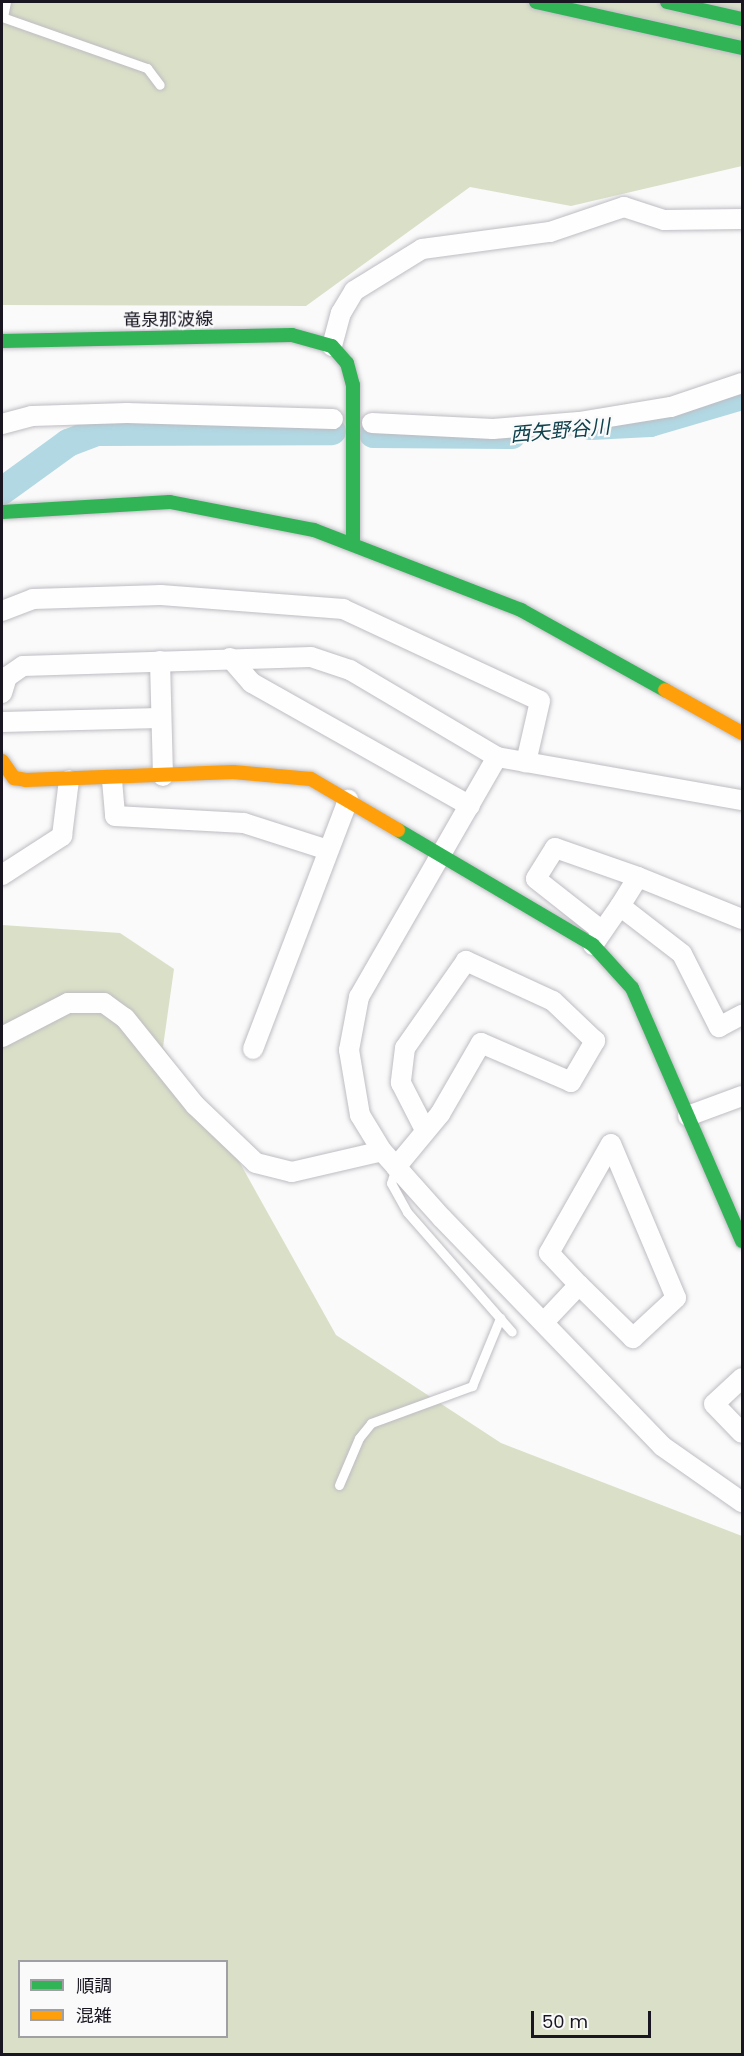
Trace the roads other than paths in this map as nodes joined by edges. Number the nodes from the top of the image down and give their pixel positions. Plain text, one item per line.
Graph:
1 (6, 2) edge
2 (536, 2) edge
3 (667, 2) edge
4 (2, 17) edge
5 (742, 19) edge
6 (742, 48) edge
7 (160, 85) dead end
8 (742, 219) edge
9 (2, 341) edge
10 (332, 346) junction
11 (742, 383) edge
12 (333, 419) dead end
13 (2, 423) edge
14 (372, 423) dead end
15 (2, 512) edge
16 (353, 542) junction
17 (2, 611) edge
18 (230, 657) junction
19 (160, 661) junction
20 (2, 693) edge
21 (159, 718) junction
22 (2, 722) edge
23 (742, 733) edge
24 (497, 757) junction
25 (526, 762) junction
26 (3, 770) edge
27 (163, 776) junction
28 (69, 780) junction
29 (112, 780) junction
30 (348, 800) junction
31 (742, 800) edge
32 (470, 806) junction
33 (328, 850) junction
34 (440, 857) junction
35 (2, 875) edge
36 (638, 877) junction
37 (620, 906) junction
38 (742, 919) edge
39 (598, 938) junction
40 (742, 1015) edge
41 (2, 1037) edge
42 (253, 1049) dead end
43 (742, 1096) edge
44 (688, 1116) junction
45 (423, 1128) junction
46 (382, 1151) junction
47 (396, 1167) junction
48 (742, 1241) edge
49 (579, 1285) junction
50 (500, 1318) junction
51 (544, 1322) junction
52 (512, 1332) dead end
53 (742, 1378) edge
54 (742, 1433) edge
55 (339, 1485) dead end
56 (742, 1502) edge

1 - 4 lane
2 - 6 main road
3 - 5 main road
4 - 7 lane
8 - 10 street
9 - 10 main road, 竜泉那波線
10 - 16 main road
11 - 14 street
12 - 13 street
15 - 16 main road
16 - 23 main road
17 - 25 street
18 - 19 street
18 - 24 street
18 - 32 street
19 - 20 street
19 - 21 street
21 - 22 street
21 - 27 street
24 - 25 street
24 - 32 street
25 - 31 street
26 - 28 main road
27 - 29 main road
27 - 30 main road
28 - 29 main road
28 - 35 street
29 - 33 street
30 - 33 street
30 - 34 main road
32 - 34 street
33 - 42 street
34 - 39 main road
34 - 46 street
36 - 37 street
36 - 38 street
36 - 39 street
37 - 39 street
37 - 40 street
39 - 44 main road
41 - 46 street
43 - 44 street
44 - 48 main road
45 - 45 street
45 - 47 street
46 - 47 street
47 - 50 lane
47 - 51 street
49 - 49 street
49 - 51 street
50 - 52 lane
50 - 55 lane
51 - 56 street
53 - 54 street

